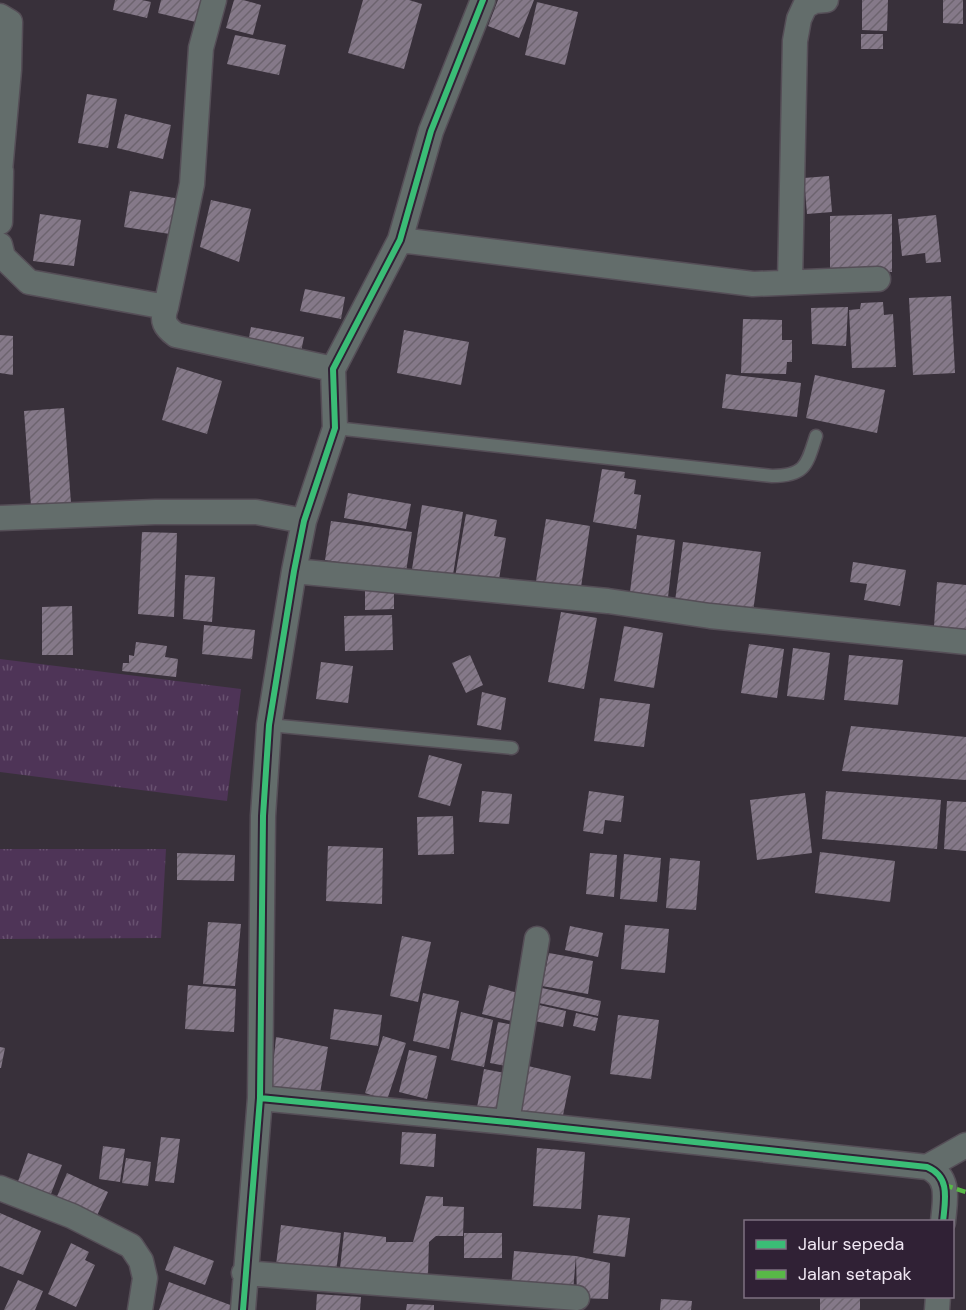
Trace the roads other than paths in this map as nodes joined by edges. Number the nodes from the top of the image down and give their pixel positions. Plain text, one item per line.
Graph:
1 (214, 0) edge
2 (483, 0) edge
3 (826, 0) edge
4 (0, 16) edge
5 (0, 171) edge
6 (0, 222) edge
7 (400, 240) junction
8 (1, 253) edge
9 (878, 279) dead end
10 (790, 282) junction
11 (166, 307) junction
12 (333, 369) junction
13 (335, 428) junction
14 (816, 436) dead end
15 (0, 518) edge
16 (304, 521) junction
17 (294, 572) junction
18 (966, 642) edge
19 (269, 725) junction
20 (512, 748) dead end
21 (537, 939) dead end
22 (260, 1098) junction
23 (507, 1122) junction
24 (966, 1145) edge
25 (927, 1167) junction
26 (0, 1188) edge
27 (944, 1220) edge
28 (244, 1273) junction
29 (577, 1298) dead end
30 (140, 1310) edge
31 (243, 1310) edge

1 - 11 street
2 - 7 street
3 - 10 street
4 - 5 street
5 - 6 street
7 - 10 street
7 - 12 street
8 - 11 street
9 - 10 street
11 - 12 street
12 - 13 street
13 - 14 lane
13 - 16 street
15 - 16 street
16 - 17 street
17 - 18 street
17 - 19 street
19 - 20 lane
19 - 22 street
21 - 23 street
22 - 23 street
22 - 28 street
23 - 25 street
24 - 25 street
25 - 27 street
26 - 30 street
28 - 29 street
28 - 31 street

